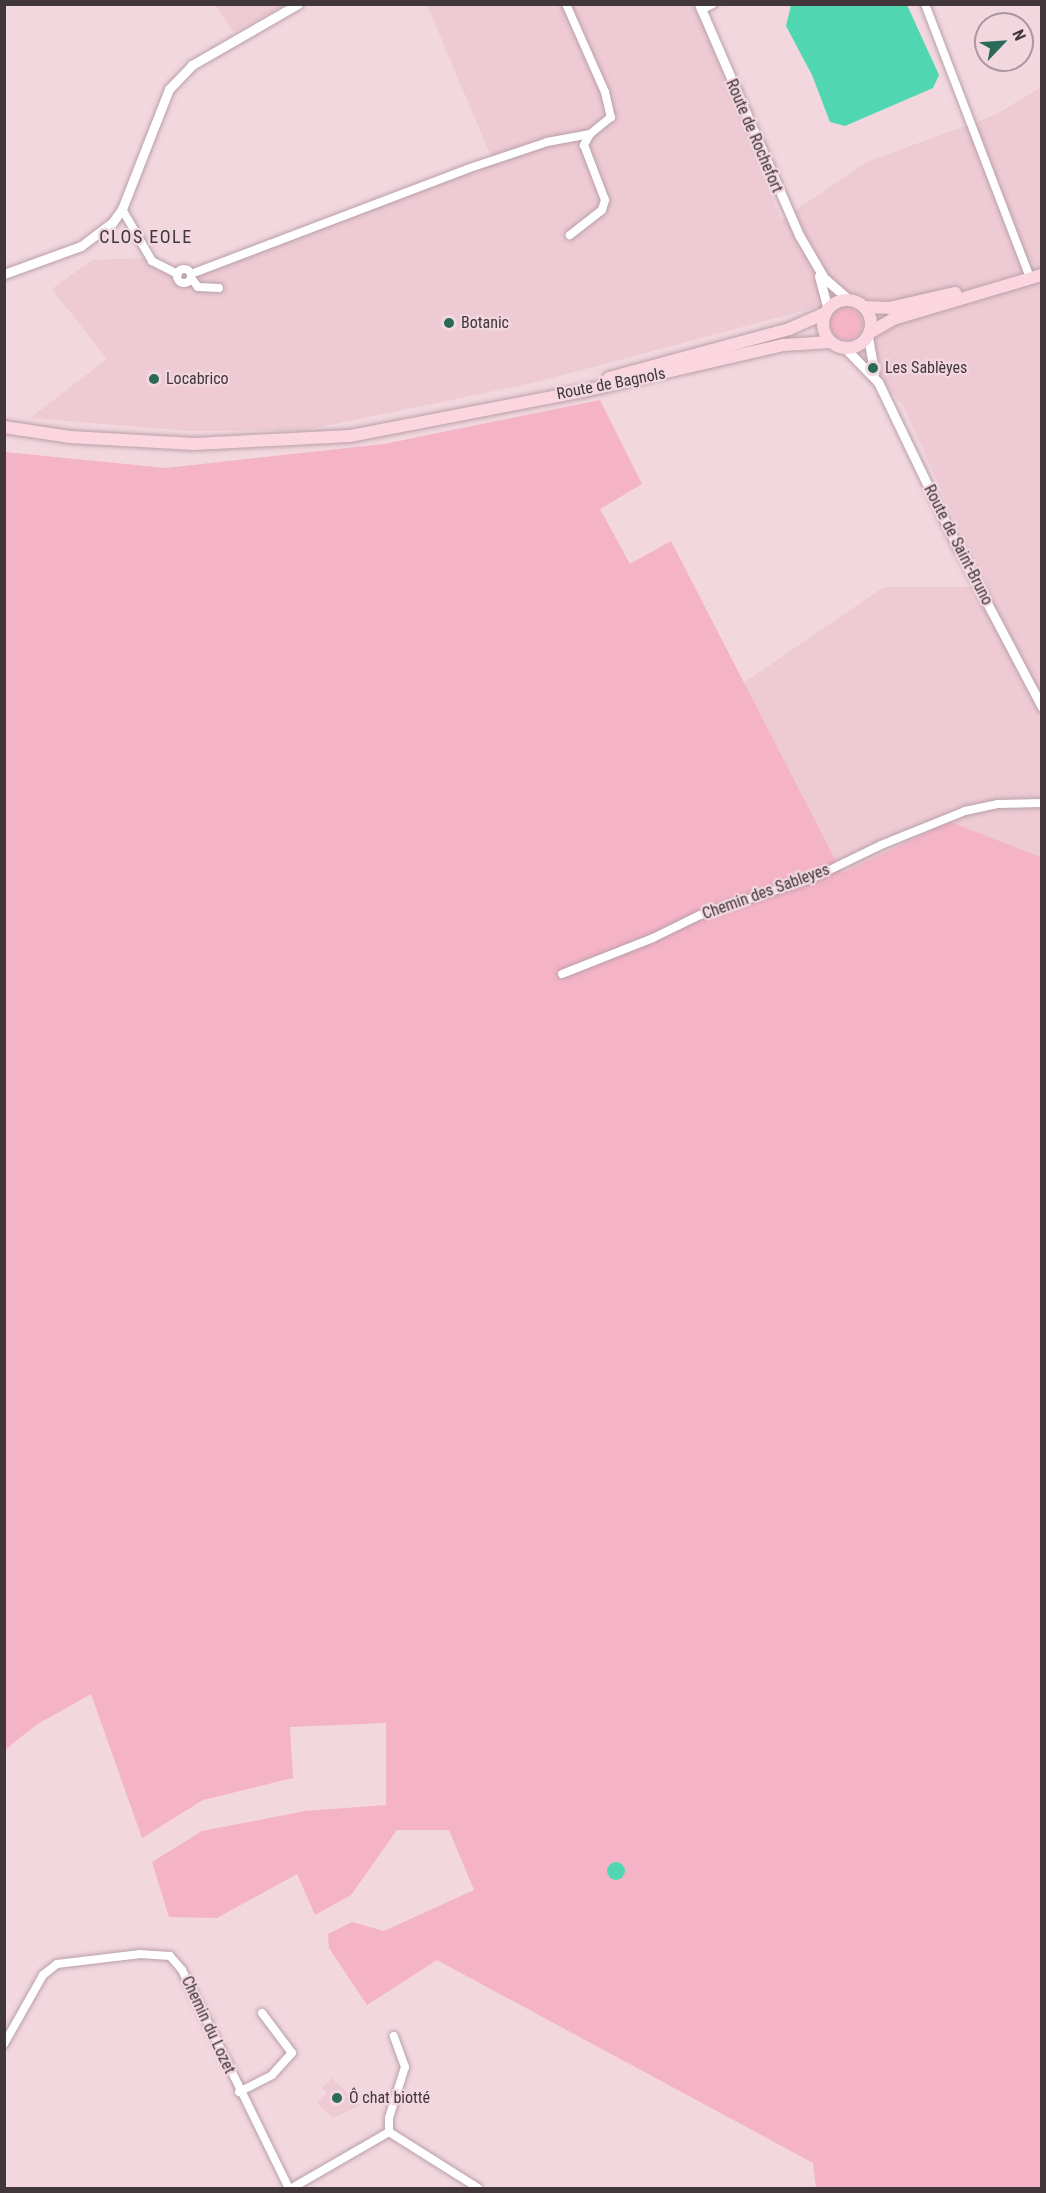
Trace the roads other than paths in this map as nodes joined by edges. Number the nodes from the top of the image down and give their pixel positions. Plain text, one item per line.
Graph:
1 (298, 4) edge
2 (566, 4) edge
3 (713, 4) edge
4 (925, 4) edge
5 (700, 7) edge
6 (590, 134) junction
7 (122, 209) junction
8 (570, 235) dead end
9 (814, 265) junction
10 (4, 274) edge
11 (191, 276) junction
12 (1036, 276) edge
13 (1015, 282) junction
14 (219, 288) dead end
15 (849, 300) junction
16 (864, 307) junction
17 (827, 311) junction
18 (869, 335) junction
19 (831, 342) junction
20 (846, 349) junction
21 (878, 382) junction
22 (542, 398) junction
23 (4, 427) edge
24 (1041, 707) edge
25 (1041, 803) edge
26 (562, 974) dead end
27 (262, 2013) dead end
28 (394, 2036) dead end
29 (4, 2044) edge
30 (239, 2092) junction
31 (389, 2132) junction
32 (291, 2188) edge
33 (478, 2188) edge

1 - 7 street
2 - 6 street
3 - 5 street
4 - 12 street
5 - 9 street, Route de Rochefort
6 - 8 street
6 - 11 street
7 - 10 street
7 - 11 street
9 - 15 street
9 - 17 street
11 - 14 street
12 - 13 main road
13 - 16 main road
13 - 18 main road
15 - 16 main road
15 - 17 main road, Route de Bagnols
16 - 18 main road
17 - 19 main road
17 - 22 main road, Route de Bagnols
18 - 20 main road
18 - 21 street
19 - 20 main road, Route de Bagnols
19 - 22 main road, Route de Bagnols
20 - 21 street
21 - 24 street, Route de Saint-Bruno
22 - 23 main road
25 - 26 street, Chemin des Sableyes
27 - 30 street
28 - 31 street
29 - 30 street, Chemin du Lozet
30 - 32 street, Chemin du Lozet
31 - 32 street
31 - 33 street

